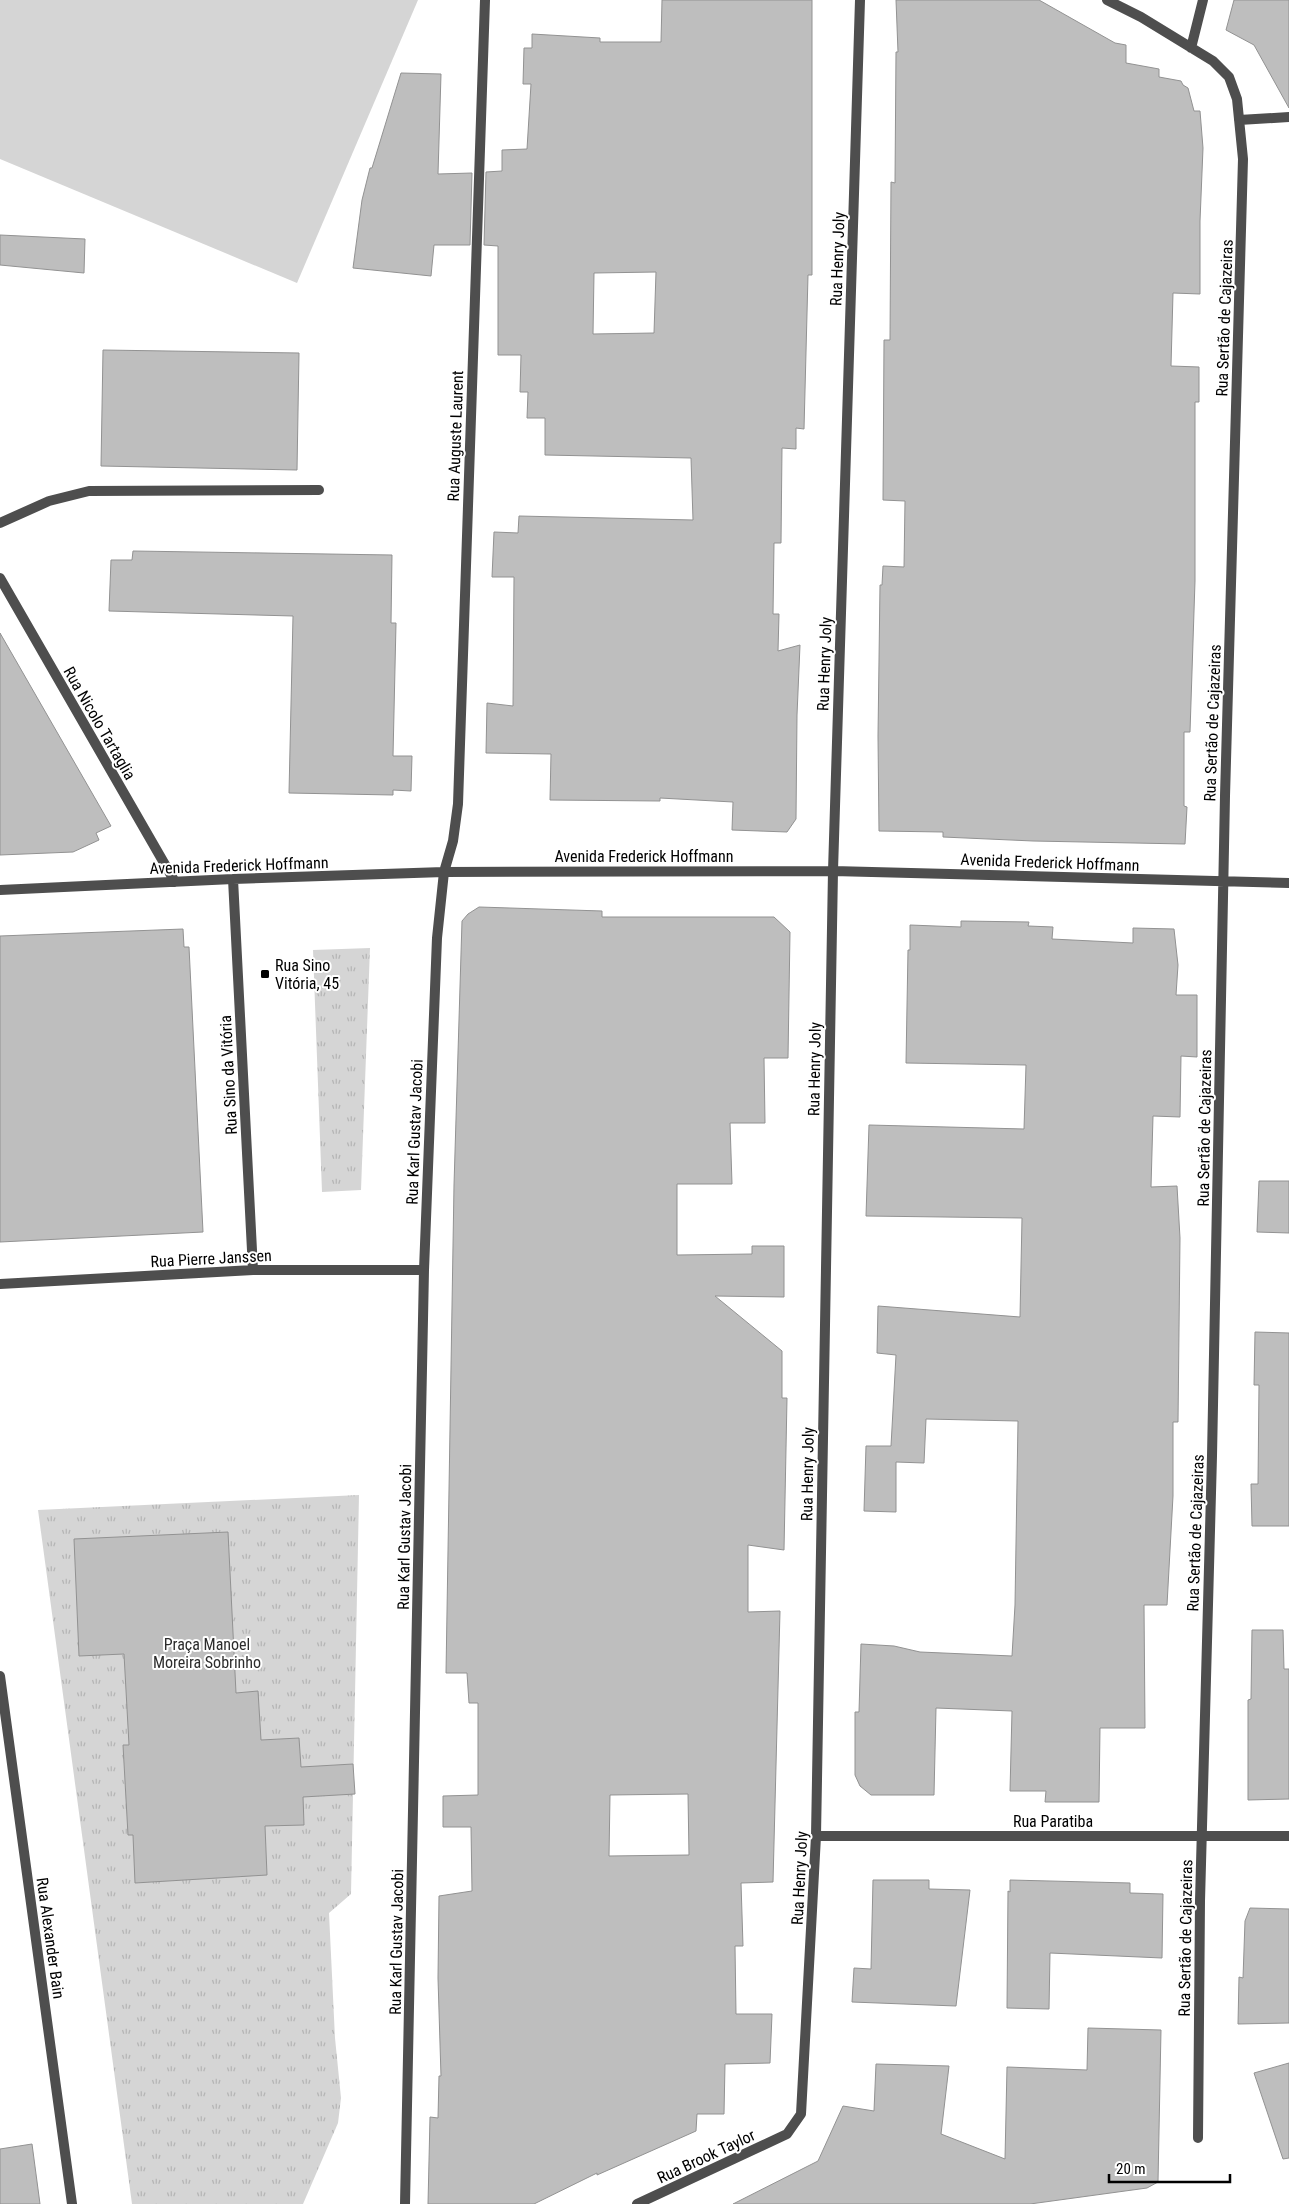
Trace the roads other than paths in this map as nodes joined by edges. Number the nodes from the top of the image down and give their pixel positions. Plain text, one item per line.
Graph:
1 (485, 0) edge
2 (860, 0) edge
3 (1107, 0) edge
4 (1203, 0) edge
5 (1191, 48) junction
6 (1289, 117) edge
7 (1239, 120) junction
8 (319, 490) dead end
9 (0, 523) edge
10 (0, 578) edge
11 (833, 870) junction
12 (444, 872) junction
13 (233, 879) junction
14 (1223, 881) junction
15 (175, 882) junction
16 (1289, 882) edge
17 (0, 890) edge
18 (253, 1270) junction
19 (424, 1270) junction
20 (0, 1284) edge
21 (0, 1676) edge
22 (816, 1836) junction
23 (1202, 1836) junction
24 (1289, 1836) edge
25 (787, 2134) joint
26 (1198, 2138) dead end
27 (72, 2204) edge
28 (404, 2204) edge
29 (637, 2204) edge

1 - 12 street, Rua Auguste Laurent
2 - 11 street, Rua Henry Joly
3 - 5 street, Rua Sertão de Cajazeiras
4 - 5 street
5 - 7 street, Rua Sertão de Cajazeiras
6 - 7 street
7 - 14 street, Rua Sertão de Cajazeiras
8 - 9 street
10 - 15 street, Rua Nicolo Tartaglia
11 - 12 street, Avenida Frederick Hoffmann
11 - 14 street, Avenida Frederick Hoffmann
11 - 22 street, Rua Henry Joly
12 - 13 street, Avenida Frederick Hoffmann
12 - 19 street, Rua Karl Gustav Jacobi
13 - 15 street, Avenida Frederick Hoffmann
13 - 18 street, Rua Sino da Vitória
14 - 16 street, Avenida Frederick Hoffmann
14 - 23 street, Rua Sertão de Cajazeiras
15 - 17 street, Avenida Frederick Hoffmann
18 - 19 street, Rua Pierre Janssen
18 - 20 street, Rua Pierre Janssen
19 - 28 street, Rua Karl Gustav Jacobi
21 - 27 street, Rua Alexander Bain
22 - 23 street, Rua Paratiba
22 - 25 street, Rua Henry Joly
23 - 24 street, Rua Paratiba
23 - 26 street, Rua Sertão de Cajazeiras
25 - 29 street, Rua Brook Taylor

